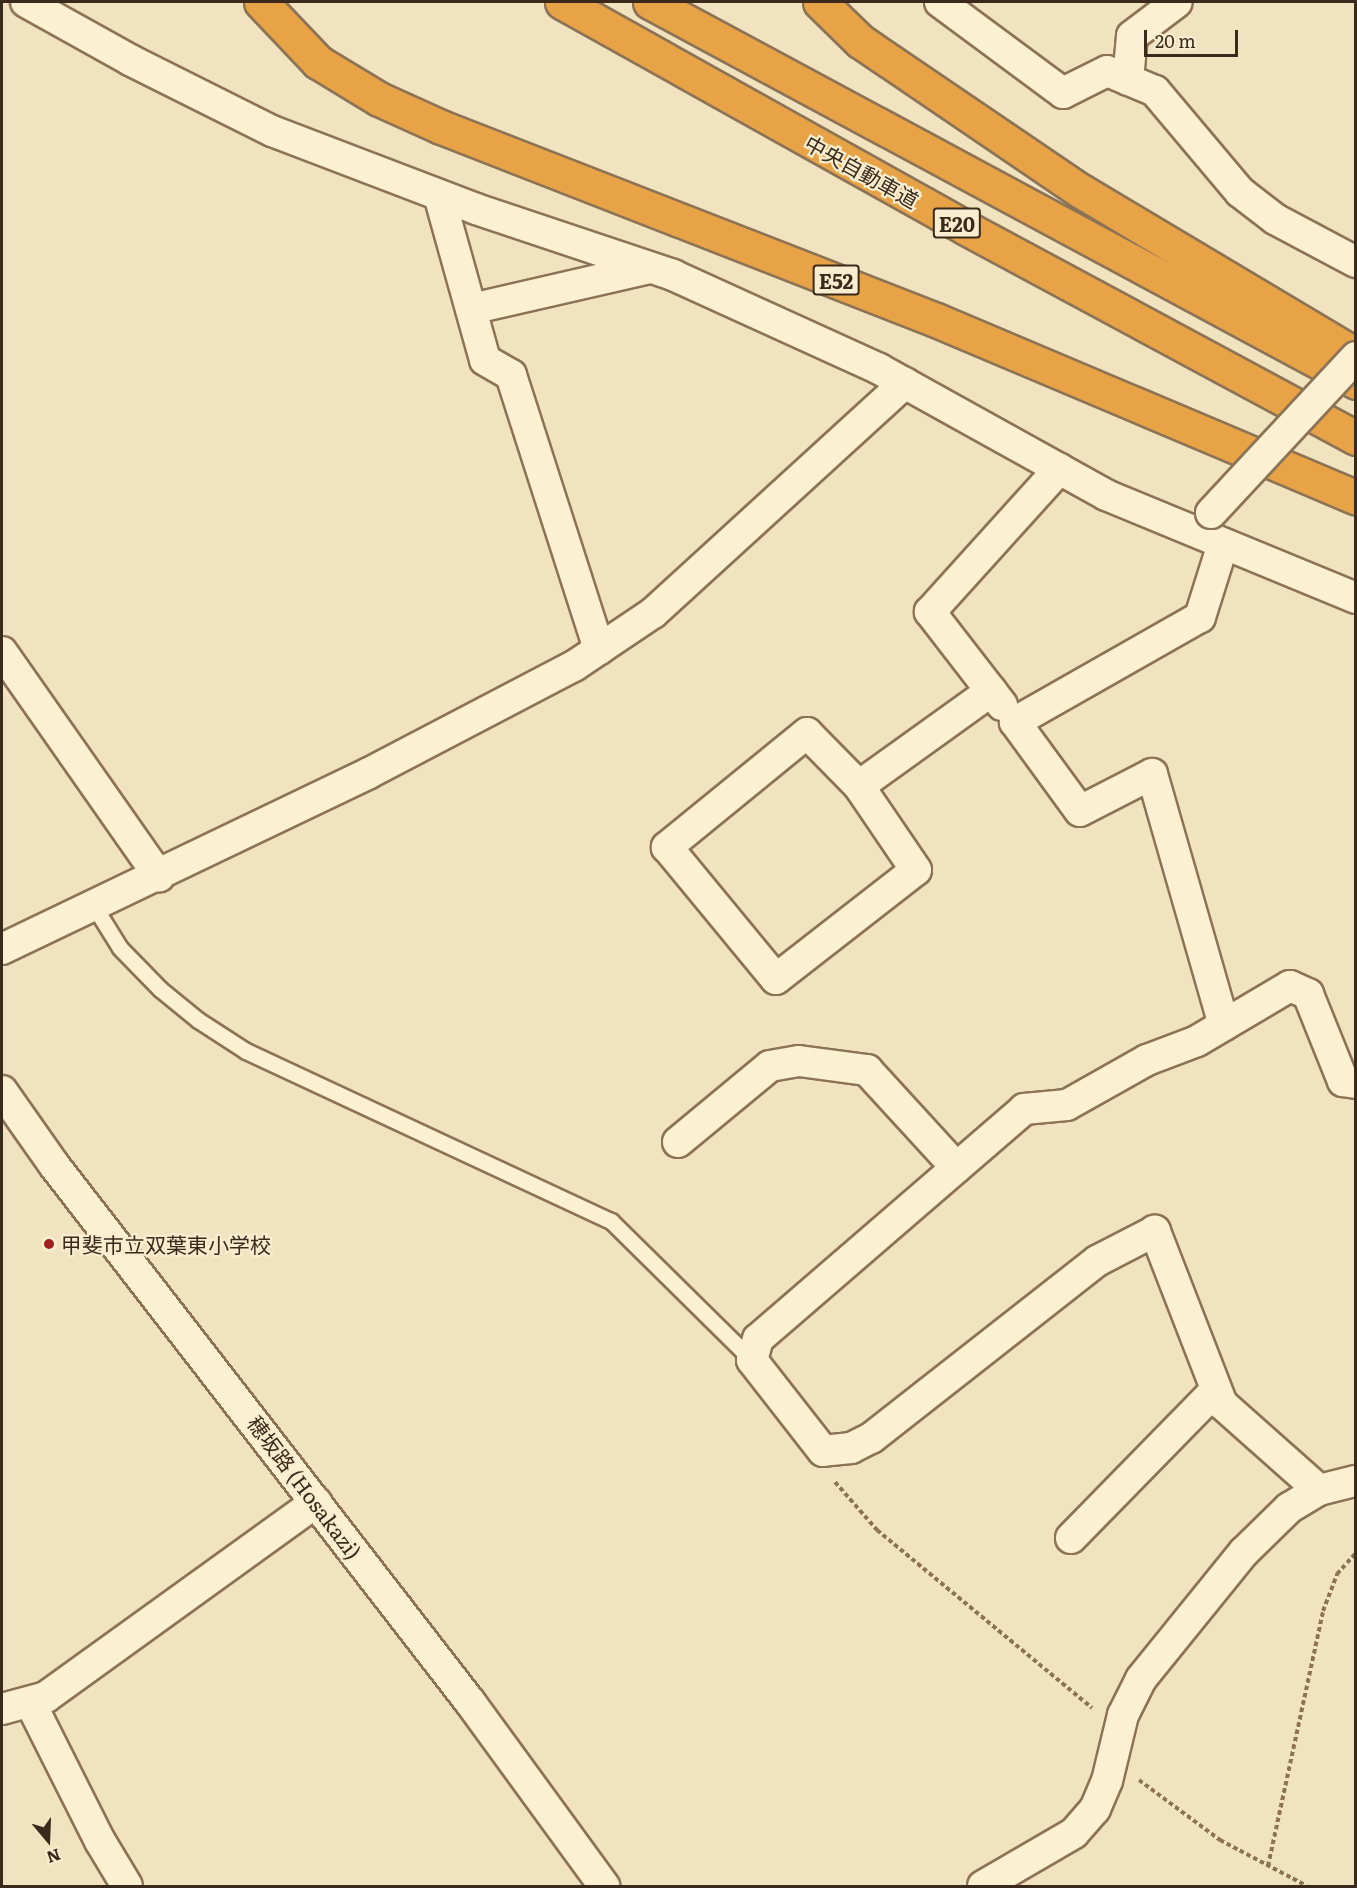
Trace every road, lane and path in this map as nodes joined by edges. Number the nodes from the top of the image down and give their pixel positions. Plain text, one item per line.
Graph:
1 (27, 2) edge
2 (261, 2) edge
3 (562, 2) edge
4 (650, 2) edge
5 (820, 2) edge
6 (940, 2) edge
7 (1177, 2) edge
8 (1128, 80) junction
9 (439, 195) junction
10 (1356, 262) edge
11 (650, 268) junction
12 (471, 309) junction
13 (1356, 356) edge
14 (1356, 382) edge
15 (905, 383) junction
16 (1356, 438) edge
17 (1059, 469) junction
18 (1356, 497) edge
19 (1201, 522) junction
20 (1222, 544) junction
21 (1356, 598) edge
22 (599, 649) junction
23 (2, 652) edge
24 (991, 691) junction
25 (1015, 722) junction
26 (859, 786) junction
27 (159, 876) junction
28 (94, 906) junction
29 (2, 949) edge
30 (1224, 1025) junction
31 (1356, 1083) edge
32 (2, 1091) edge
33 (678, 1142) dead end
34 (956, 1167) junction
35 (752, 1360) junction
36 (1216, 1390) junction
37 (824, 1451) junction
38 (1356, 1481) edge
39 (1319, 1490) junction
40 (316, 1502) junction
41 (1071, 1538) dead end
42 (1356, 1553) edge
43 (30, 1702) junction
44 (2, 1709) edge
45 (1119, 1731) junction
46 (1110, 1765) junction
47 (1268, 1866) junction
48 (128, 1887) edge
49 (604, 1887) edge
50 (983, 1887) edge
51 (1307, 1887) edge

1 - 9 street
2 - 18 highway, E52
3 - 16 highway, 中央自動車道 / E20
4 - 14 highway, E20
5 - 13 highway
6 - 8 street
7 - 8 street
8 - 10 street
9 - 11 street
9 - 12 street
11 - 12 street
11 - 15 street
12 - 22 street
13 - 19 street, bridge
15 - 17 street
15 - 22 street
17 - 19 street
17 - 24 street
19 - 20 street
20 - 21 street
20 - 25 street
22 - 27 street
23 - 27 street
24 - 25 street
24 - 26 street
25 - 30 street
26 - 26 street
27 - 28 street
28 - 29 street
28 - 35 lane
30 - 31 street
30 - 34 street
32 - 40 street, 穂坂路 (Hosakazi)
33 - 34 street
34 - 35 street
35 - 37 street
36 - 37 street
36 - 39 street
36 - 41 street
37 - 45 path
38 - 39 street
39 - 45 street
40 - 43 street
40 - 49 street, 穂坂路 (Hosakazi)
42 - 47 path
43 - 44 street
43 - 48 street
45 - 46 street
46 - 47 path
46 - 50 street
47 - 51 path

